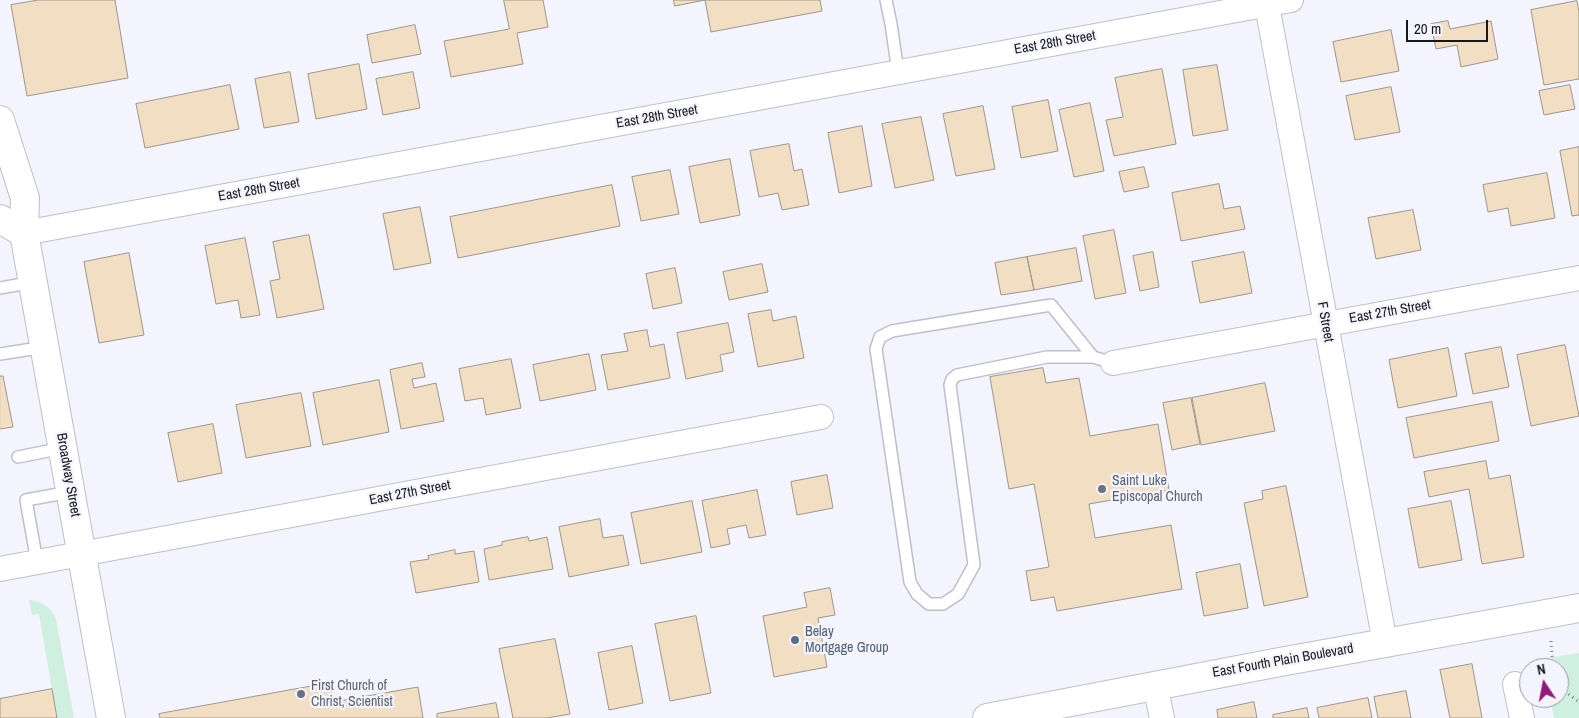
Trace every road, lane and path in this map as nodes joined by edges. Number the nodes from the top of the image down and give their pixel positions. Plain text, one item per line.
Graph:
1 (886, 0) edge
2 (1291, 0) edge
3 (1266, 2) edge
4 (898, 72) junction
5 (0, 120) edge
6 (0, 219) edge
7 (24, 233) junction
8 (1579, 278) edge
9 (33, 282) junction
10 (0, 288) edge
11 (1326, 324) junction
12 (45, 347) junction
13 (0, 354) edge
14 (1103, 360) junction
15 (821, 417) dead end
16 (63, 448) junction
17 (18, 457) dead end
18 (71, 492) junction
19 (83, 554) junction
20 (38, 562) junction
21 (0, 569) edge
22 (1579, 608) edge
23 (1386, 643) junction
24 (1515, 684) dead end
25 (1155, 685) junction
26 (111, 718) edge
27 (987, 718) edge
28 (1162, 718) edge
29 (1522, 718) edge

1 - 4 lane
2 - 3 street, East 28th Street
3 - 4 street, East 28th Street
3 - 11 street, F Street
4 - 7 street, East 28th Street
5 - 7 main road, Broadway Street
6 - 7 main road
7 - 9 main road, Broadway Street
8 - 11 street, East 27th Street
9 - 10 lane
9 - 12 main road, Broadway Street
11 - 14 street, East 27th Street
11 - 23 street, F Street
12 - 13 lane
12 - 16 main road, Broadway Street
14 - 14 lane
15 - 19 street, East 27th Street
16 - 17 lane
16 - 18 main road, Broadway Street
18 - 19 main road, Broadway Street
18 - 20 lane
19 - 20 street, East 27th Street
19 - 26 main road, Broadway Street
20 - 21 street, East 27th Street
22 - 23 main road, East Fourth Plain Boulevard
23 - 25 main road, East Fourth Plain Boulevard
24 - 29 street
25 - 27 main road, East Fourth Plain Boulevard
25 - 28 street

